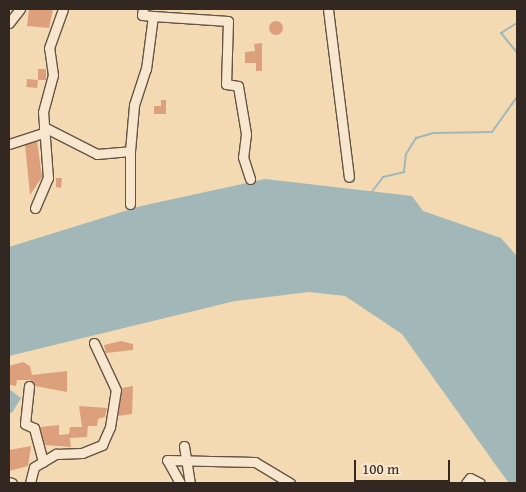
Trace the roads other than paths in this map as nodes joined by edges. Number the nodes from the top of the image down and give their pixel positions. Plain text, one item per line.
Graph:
1 (20, 9) edge
2 (63, 9) edge
3 (143, 9) edge
4 (328, 9) edge
5 (153, 16) junction
6 (9, 23) edge
7 (45, 129) junction
8 (9, 144) edge
9 (130, 152) junction
10 (349, 177) dead end
11 (250, 179) dead end
12 (130, 204) dead end
13 (35, 208) dead end
14 (94, 343) dead end
15 (29, 386) dead end
16 (184, 446) dead end
17 (184, 460) junction
18 (43, 462) junction
19 (30, 483) edge
20 (180, 483) edge
21 (190, 483) edge
22 (290, 483) edge
23 (466, 483) edge
24 (480, 483) edge

1 - 6 street
2 - 7 street
3 - 5 street
4 - 10 street
5 - 9 street
5 - 11 street
7 - 8 street
7 - 9 street
7 - 13 street
9 - 12 street
14 - 18 street
15 - 18 street
16 - 17 street
17 - 20 street
17 - 21 street
17 - 22 street
18 - 19 street
23 - 24 street

